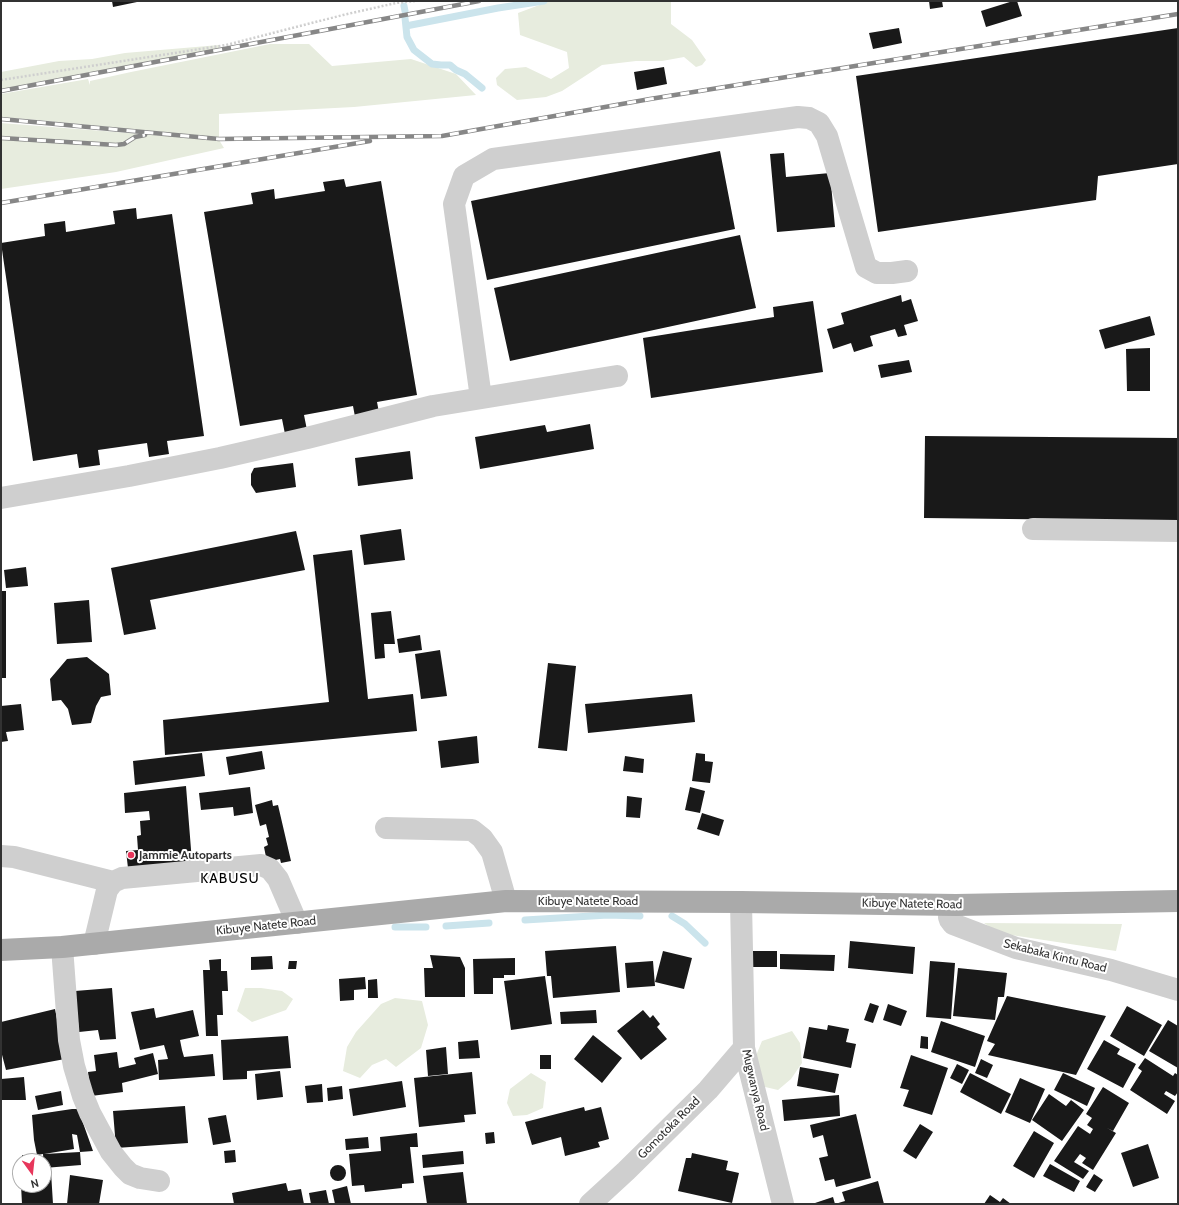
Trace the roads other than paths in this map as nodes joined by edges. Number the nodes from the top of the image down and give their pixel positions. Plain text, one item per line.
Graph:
1 (907, 271) dead end
2 (617, 376) dead end
3 (481, 398) junction
4 (1, 498) edge
5 (1033, 529) dead end
6 (1178, 531) edge
7 (386, 828) dead end
8 (1, 856) edge
9 (113, 882) junction
10 (506, 901) junction
11 (1178, 901) edge
12 (741, 902) junction
13 (956, 906) junction
14 (297, 923) junction
15 (94, 944) junction
16 (62, 947) junction
17 (1, 950) edge
18 (1178, 990) edge
19 (744, 1048) junction
20 (159, 1181) dead end
21 (590, 1204) edge
22 (783, 1204) edge

1 - 3 street
2 - 3 street
3 - 4 street
5 - 6 street
7 - 10 street
8 - 9 street
9 - 14 street
9 - 15 street
10 - 12 main road, Kibuye Natete Road
10 - 14 main road, Kibuye Natete Road
11 - 13 main road, Kibuye Natete Road
12 - 13 main road, Kibuye Natete Road
12 - 19 street, Mugwanya Road
13 - 18 street, Sekabaka Kintu Road
14 - 15 main road, Kibuye Natete Road
15 - 16 main road, Kibuye Natete Road
16 - 17 main road, Kibuye Natete Road
16 - 20 street
19 - 21 street, Gomotoka Road
19 - 22 street, Mugwanya Road

